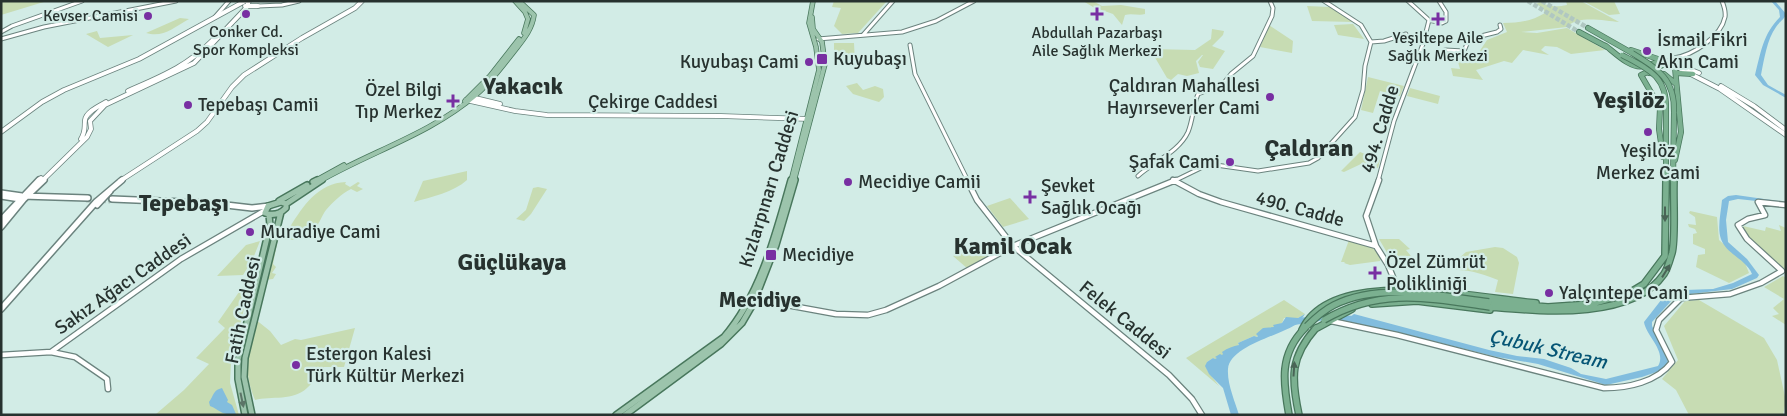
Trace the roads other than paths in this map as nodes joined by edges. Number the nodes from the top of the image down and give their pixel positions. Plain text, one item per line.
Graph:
1 (82, 1) edge
2 (176, 1) edge
3 (229, 1) edge
4 (299, 1) edge
5 (362, 1) edge
6 (515, 1) edge
7 (520, 1) edge
8 (814, 1) edge
9 (893, 1) edge
10 (974, 1) edge
11 (1270, 1) edge
12 (1324, 1) edge
13 (1408, 1) edge
14 (1439, 1) edge
15 (1722, 1) edge
16 (966, 2) edge
17 (246, 5) edge
18 (258, 6) joint
19 (227, 12) junction
20 (213, 19) junction
21 (1429, 20) junction
22 (1500, 25) dead end
23 (1588, 28) tunnel mouth
24 (1, 32) edge
25 (1579, 32) tunnel mouth
26 (1406, 34) dead end
27 (864, 35) junction
28 (1, 39) edge
29 (818, 41) junction
30 (1371, 42) junction
31 (1618, 44) junction
32 (910, 45) dead end
33 (1606, 46) junction
34 (1445, 50) dead end
35 (1674, 58) joint
36 (1664, 63) junction
37 (1677, 67) junction
38 (1693, 72) junction
39 (1676, 74) junction
40 (1641, 75) junction
41 (1675, 83) junction
42 (470, 99) junction
43 (1740, 100) junction
44 (809, 117) junction
45 (1786, 130) edge
46 (1, 132) edge
47 (1786, 135) edge
48 (1665, 165) junction
49 (1673, 165) junction
50 (1138, 176) dead end
51 (1173, 180) junction
52 (1, 195) edge
53 (23, 197) junction
54 (87, 199) tunnel mouth
55 (276, 203) junction
56 (286, 204) junction
57 (269, 206) junction
58 (1786, 206) edge
59 (264, 211) junction
60 (281, 212) junction
61 (269, 215) junction
62 (1, 220) edge
63 (1, 228) edge
64 (1014, 246) junction
65 (1376, 246) junction
66 (1398, 289) junction
67 (1422, 289) junction
68 (1381, 290) junction
69 (750, 298) junction
70 (756, 299) junction
71 (1406, 301) junction
72 (1389, 302) junction
73 (1428, 302) junction
74 (1489, 304) junction
75 (1568, 308) junction
76 (1, 309) edge
77 (1330, 320) junction
78 (1304, 327) junction
79 (51, 352) junction
80 (1, 355) edge
81 (108, 389) dead end
82 (245, 415) edge
83 (252, 415) edge
84 (616, 415) edge
85 (625, 415) edge
86 (1202, 415) edge
87 (1289, 415) edge
88 (1299, 415) edge

1 - 24 street
2 - 28 street
3 - 20 street
4 - 18 street
5 - 76 main road
6 - 42 main road
7 - 42 main road
8 - 29 main road, Kızlarpınarı Caddesi
9 - 27 street
10 - 16 street
11 - 50 street
12 - 30 street
13 - 21 street
14 - 21 street
15 - 35 street
16 - 27 street
17 - 18 main road
17 - 19 main road
17 - 19 main road
17 - 53 main road
19 - 20 main road
20 - 46 main road
21 - 65 street, 494. Cadde
22 - 34 street
23 - 31 highway
25 - 33 highway
26 - 30 street
27 - 29 street
29 - 44 main road, Kızlarpınarı Caddesi
30 - 51 street
31 - 36 highway
31 - 49 highway, bridge
32 - 64 street, Felek Caddesi
33 - 36 highway
33 - 48 highway, bridge
35 - 38 main road
36 - 37 main road
36 - 40 highway
37 - 38 main road
37 - 39 highway
38 - 39 highway
38 - 43 main road
38 - 43 main road
39 - 41 highway
40 - 41 highway
40 - 48 highway
41 - 49 highway
42 - 44 main road, Çekirge Caddesi
42 - 55 main road
42 - 56 main road
43 - 45 main road
43 - 47 main road
44 - 69 main road, Kızlarpınarı Caddesi
44 - 70 main road, Kızlarpınarı Caddesi
48 -> 75 highway
75 -> 49 highway
51 - 64 street
51 - 65 street, 490. Cadde
52 - 53 main road
53 - 54 main road
53 - 62 main road
53 - 63 main road
55 - 56 main road
55 - 57 main road
56 - 60 main road, Fatih Caddesi
57 - 59 main road
57 - 59 main road
58 - 77 street
59 - 61 main road
59 - 79 street, Sakız Ağacı Caddesi
60 - 61 main road
60 - 83 main road, Fatih Caddesi
61 -> 82 main road, Fatih Caddesi
64 - 70 street
64 - 86 street, Felek Caddesi
65 - 66 street
66 - 67 highway
66 - 68 highway
66 - 71 highway
66 - 71 highway
67 - 73 highway
67 - 75 highway
68 - 72 highway
68 - 78 highway
69 - 70 street
69 - 84 main road, Kızlarpınarı Caddesi
70 - 85 main road, Kızlarpınarı Caddesi
71 - 72 highway
71 - 73 highway
72 - 77 highway, bridge
73 - 75 highway
74 - 75 highway
74 - 77 highway, bridge
74 - 78 highway, bridge
88 -> 77 highway
78 - 87 highway
79 - 80 street
79 - 81 street

